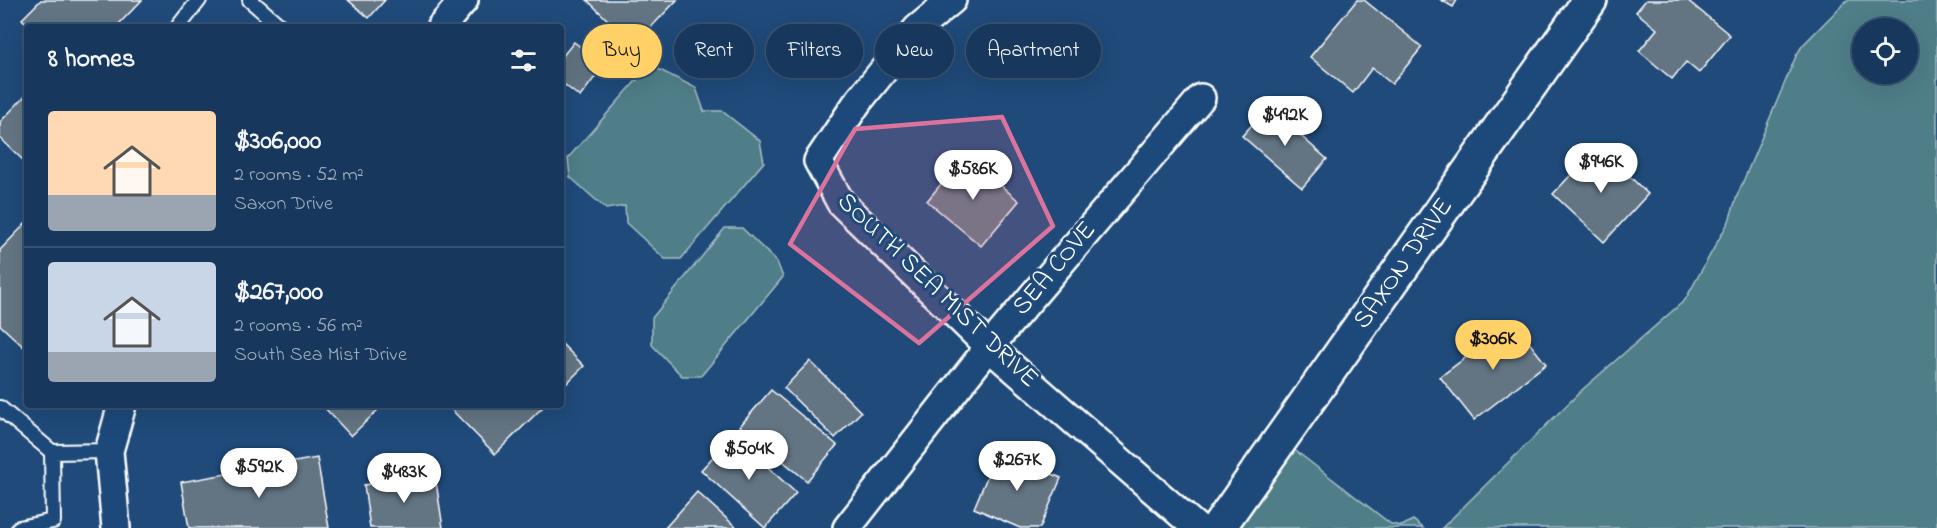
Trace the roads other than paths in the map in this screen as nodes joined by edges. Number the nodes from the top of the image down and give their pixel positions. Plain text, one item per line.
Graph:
1 (199, 0) edge
2 (250, 0) edge
3 (464, 0) edge
4 (952, 0) edge
5 (1590, 0) edge
6 (180, 24) edge
7 (278, 24) edge
8 (444, 24) edge
9 (1201, 98) dead end
10 (989, 347) junction
11 (0, 408) edge
12 (121, 408) edge
13 (109, 451) junction
14 (52, 452) junction
15 (19, 528) edge
16 (116, 528) edge
17 (847, 528) edge
18 (1197, 528) edge
19 (1218, 528) edge

1 - 6 lane
2 - 7 lane
3 - 8 street
4 - 10 street, SOUTH SEA MIST DRIVE
5 - 19 street, SAXON DRIVE
9 - 10 street, SEA COVE
10 - 17 street, SEA COVE
10 - 18 street, SOUTH SEA MIST DRIVE
11 - 14 lane
12 - 13 street
13 - 14 lane
13 - 16 street
14 - 15 lane

